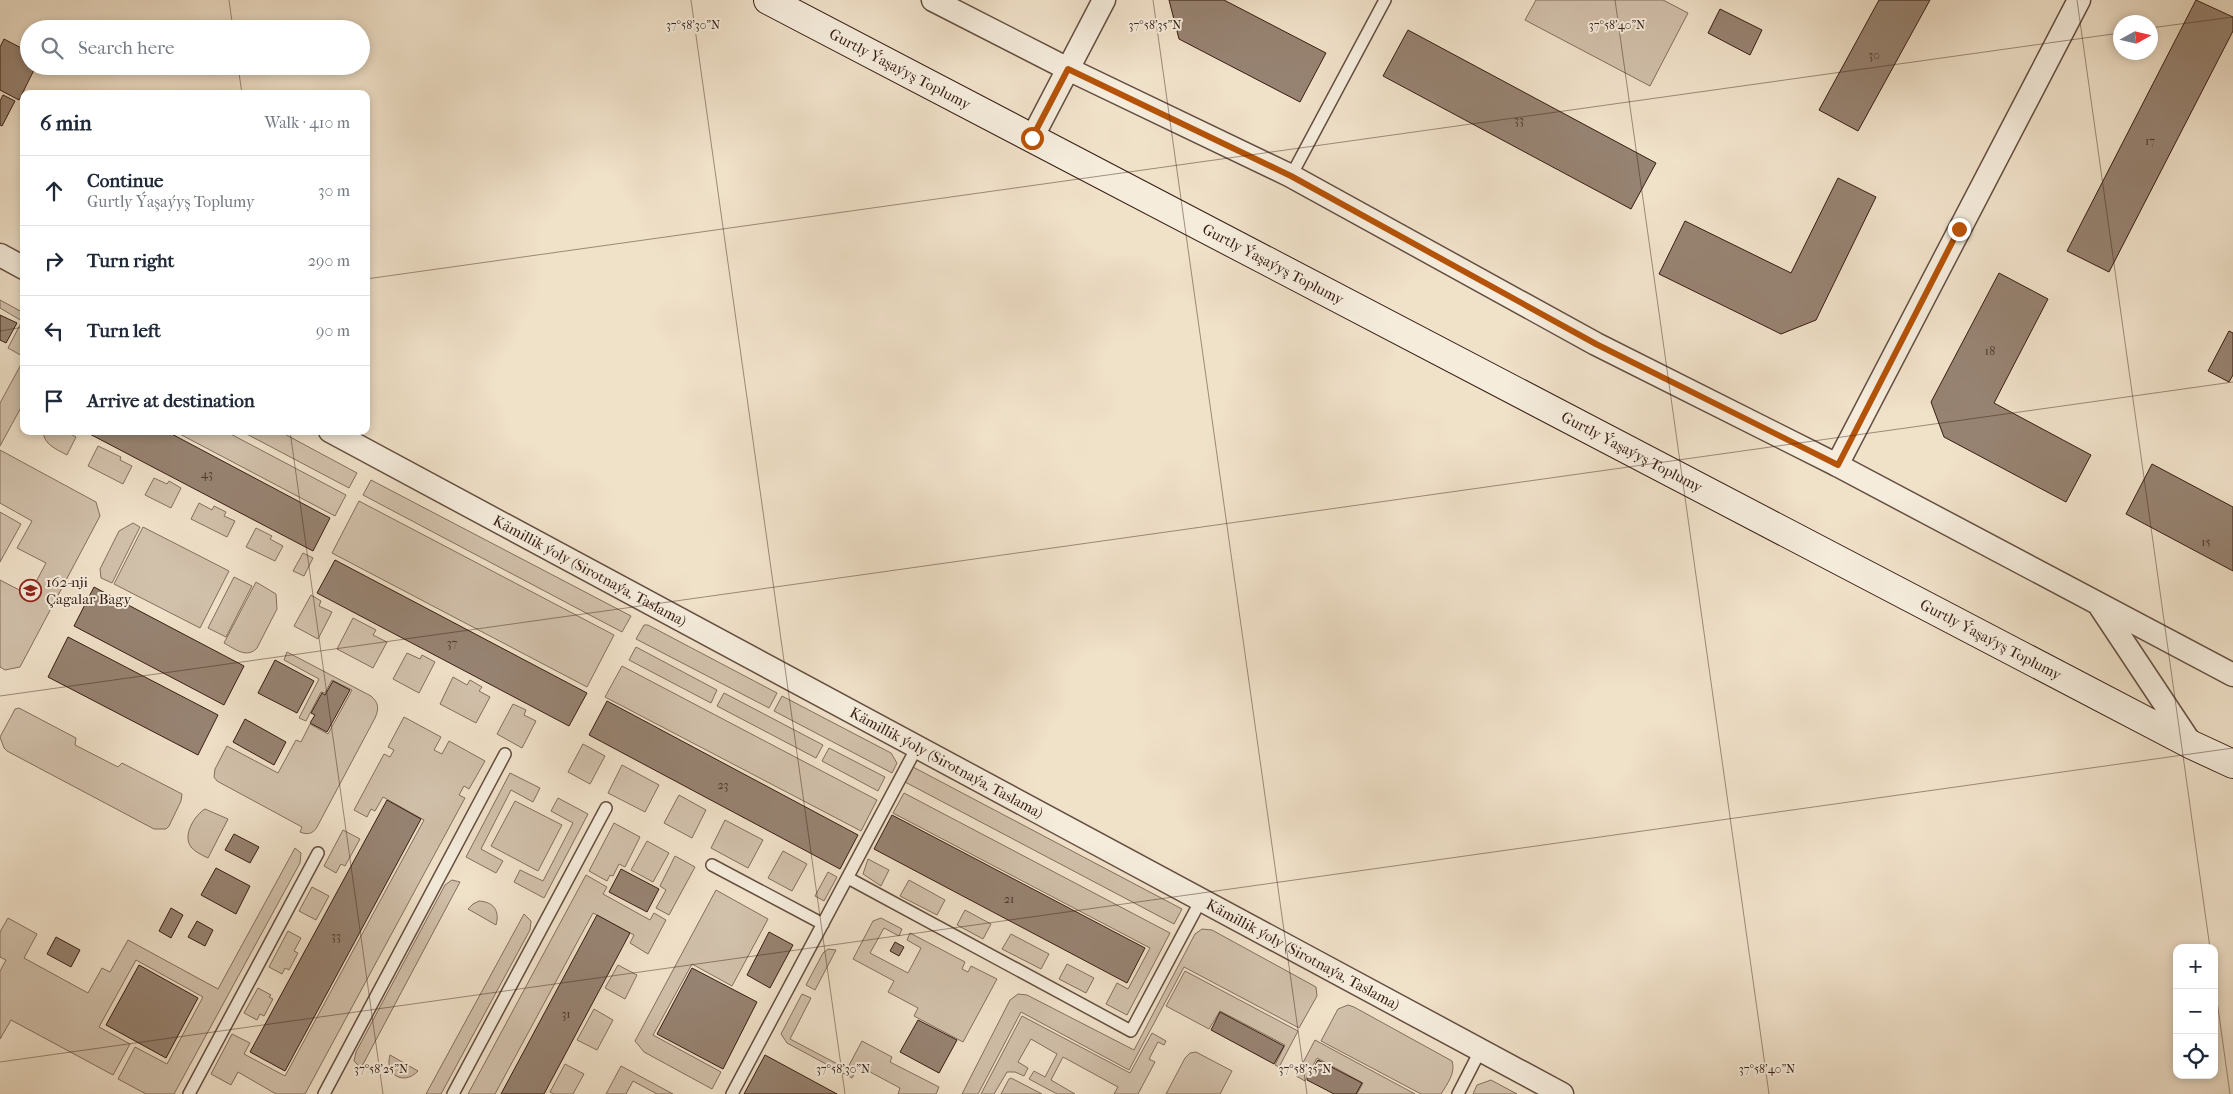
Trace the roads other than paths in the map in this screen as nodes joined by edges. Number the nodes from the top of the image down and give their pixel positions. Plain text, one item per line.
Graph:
1 (768, 0) edge
2 (933, 0) edge
3 (1104, 0) edge
4 (1385, 0) edge
5 (2079, 0) edge
6 (1068, 69) junction
7 (1032, 138) junction
8 (1291, 176) junction
9 (0, 255) edge
10 (20, 266) edge
11 (337, 435) edge
12 (1838, 465) junction
13 (2099, 605) junction
14 (2233, 675) edge
15 (2192, 744) junction
16 (917, 747) junction
17 (505, 754) dead end
18 (2233, 764) edge
19 (606, 808) dead end
20 (318, 853) dead end
21 (712, 865) dead end
22 (848, 878) junction
23 (1201, 900) junction
24 (823, 924) junction
25 (1480, 1051) junction
26 (189, 1094) edge
27 (324, 1094) edge
28 (453, 1094) edge
29 (732, 1094) edge
30 (1458, 1094) edge
31 (1562, 1094) edge

1 - 7 street, Gurtly Ýaşaýyş Toplumy
2 - 6 street
3 - 6 street
4 - 8 lane
5 - 12 street
6 - 7 street
6 - 8 street
7 - 15 street, Gurtly Ýaşaýyş Toplumy
8 - 12 street
9 - 10 street
11 - 16 street, Kämillik ýoly (Sirotnaýa, Taslama)
12 - 13 street
13 - 14 street
13 - 15 street
15 - 18 street, Gurtly Ýaşaýyş Toplumy
16 - 22 lane
16 - 23 street, Kämillik ýoly (Sirotnaýa, Taslama)
17 - 27 lane
19 - 28 lane
20 - 26 lane
21 - 24 lane
22 - 23 lane
22 - 24 lane
23 - 25 street, Kämillik ýoly (Sirotnaýa, Taslama)
24 - 29 lane
25 - 30 lane
25 - 31 street, Kämillik ýoly (Sirotnaýa, Taslama)

